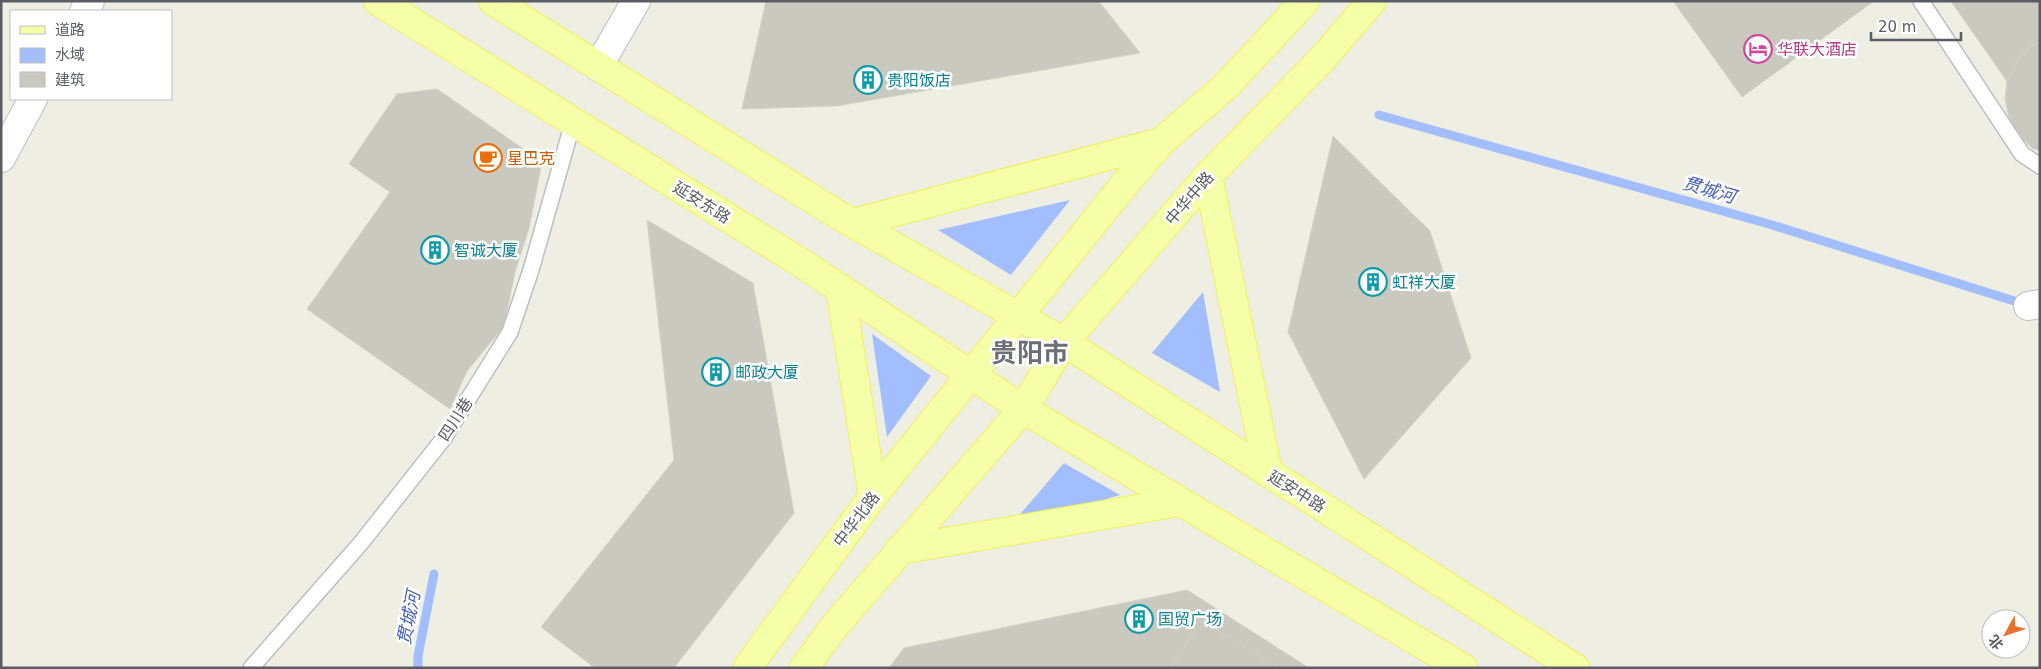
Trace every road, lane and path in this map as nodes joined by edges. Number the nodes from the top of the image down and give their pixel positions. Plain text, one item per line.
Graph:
1 (378, 1) edge
2 (493, 1) edge
3 (636, 1) edge
4 (1305, 1) edge
5 (1372, 1) edge
6 (1921, 1) edge
7 (598, 67) junction
8 (32, 100) edge
9 (573, 122) junction
10 (1161, 142) junction
11 (1, 158) edge
12 (2040, 166) edge
13 (1208, 176) junction
14 (854, 223) junction
15 (840, 288) junction
16 (1018, 318) junction
17 (1064, 342) junction
18 (971, 375) junction
19 (1023, 409) junction
20 (1268, 473) junction
21 (873, 496) junction
22 (1179, 502) junction
23 (899, 550) junction
24 (251, 668) edge
25 (747, 668) edge
26 (804, 668) edge
27 (1463, 668) edge
28 (1575, 668) edge

1 - 9 main road, 延安东路
2 - 7 main road
3 - 7 street
4 - 10 main road
5 - 13 main road, 中华中路
6 - 12 lane
7 - 14 main road
8 - 11 street
9 - 15 main road, 延安东路
9 - 24 lane, 四川巷
10 - 14 main road
10 - 16 main road
13 - 17 main road, 中华中路
13 - 20 main road
14 - 16 main road
15 - 18 main road, 延安东路
15 - 21 main road
16 - 17 main road, 延安中路
16 - 18 main road
17 - 19 main road, 中华中路
17 - 20 main road, 延安中路
18 - 19 main road, 延安东路
18 - 21 main road, 中华北路
19 - 22 main road
19 - 23 main road
20 - 28 main road, 延安中路
21 - 25 main road, 中华北路
22 - 23 main road
22 - 27 main road
23 - 26 main road

